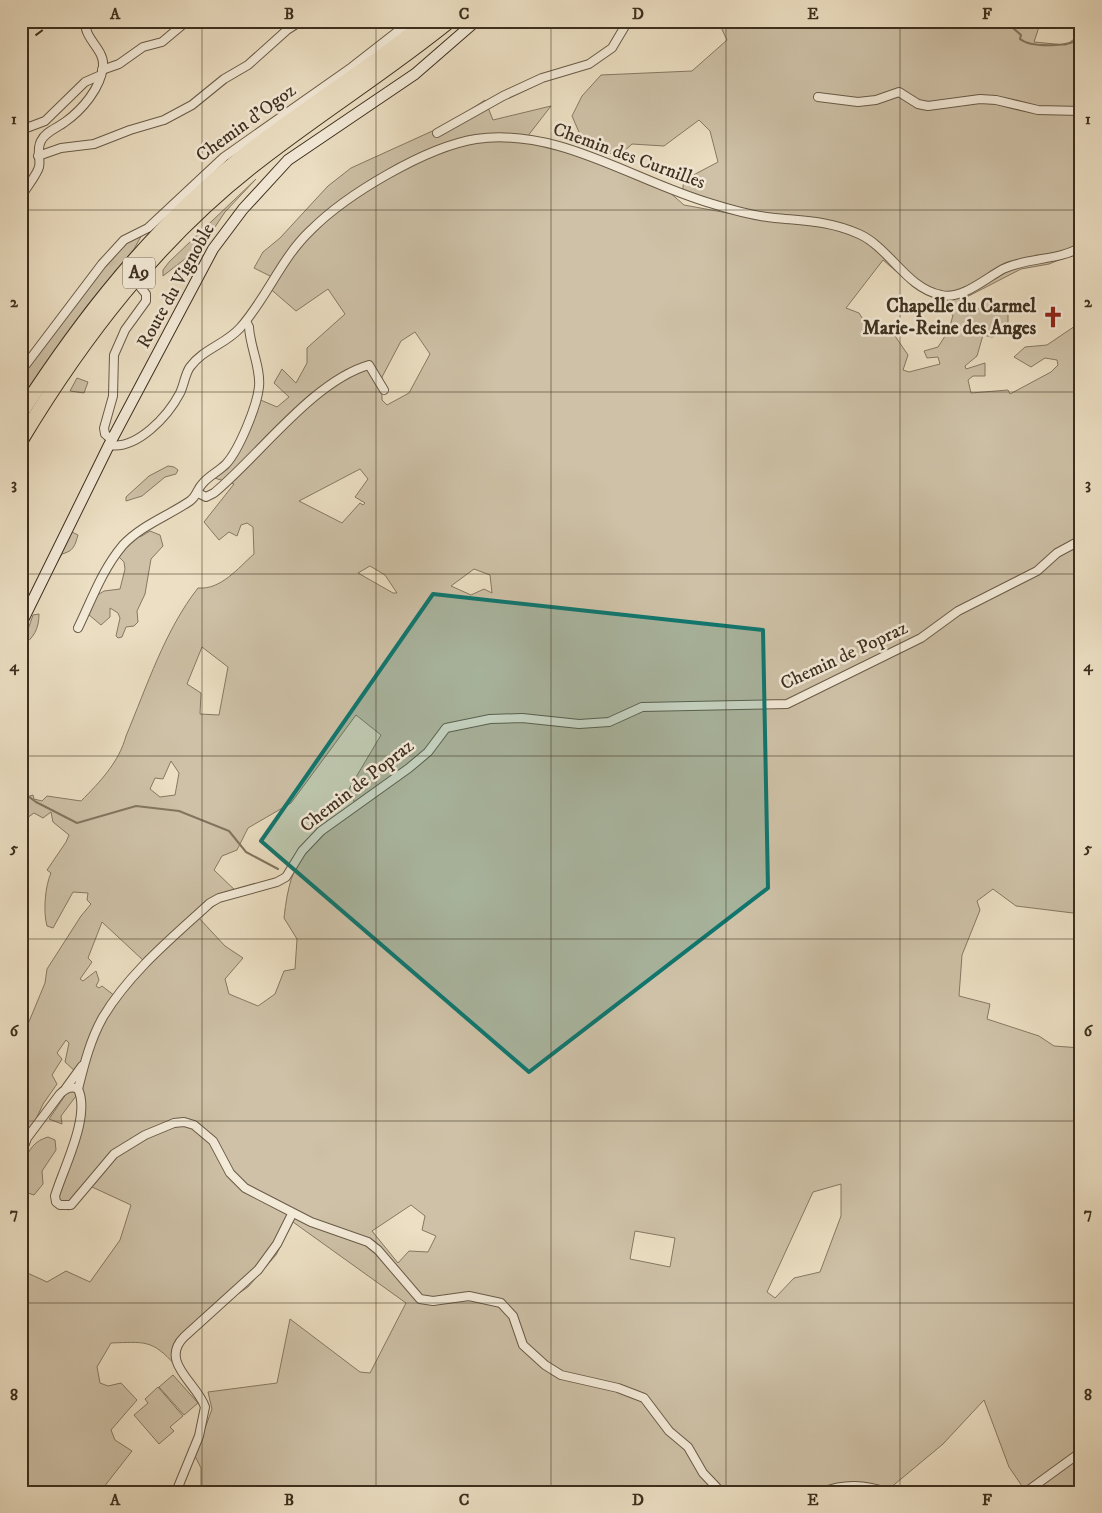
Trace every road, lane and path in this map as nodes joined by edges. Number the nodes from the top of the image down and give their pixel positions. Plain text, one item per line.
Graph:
1 (85, 21) edge
2 (187, 21) edge
3 (301, 21) edge
4 (411, 21) edge
5 (428, 21) edge
6 (448, 21) edge
7 (476, 21) edge
8 (628, 21) edge
9 (102, 72) junction
10 (818, 97) dead end
11 (1081, 111) edge
12 (21, 130) edge
13 (437, 133) dead end
14 (38, 156) junction
15 (21, 197) edge
16 (1081, 247) edge
17 (141, 288) dead end
18 (246, 321) junction
19 (21, 371) edge
20 (384, 390) dead end
21 (21, 414) edge
22 (21, 440) edge
23 (111, 443) junction
24 (198, 493) junction
25 (1081, 540) edge
26 (21, 624) edge
27 (78, 628) dead end
28 (85, 1062) junction
29 (66, 1088) junction
30 (78, 1089) junction
31 (21, 1154) edge
32 (292, 1214) junction
33 (1081, 1452) edge
34 (176, 1492) edge
35 (721, 1492) edge
36 (823, 1492) edge
37 (887, 1492) edge
38 (1026, 1492) edge

1 - 9 street
2 - 9 street
3 - 14 street
4 - 19 street, Chemin d'Ogoz
5 - 21 highway, A9
6 - 22 highway, A9
7 - 23 street, Route du Vignoble
8 - 13 street
9 - 12 street
9 - 14 street
10 - 11 street
14 - 15 street
16 - 18 street, Chemin des Curnilles
17 - 23 street
18 - 23 street, Chemin des Curnilles
18 - 24 street
20 - 24 street
23 - 26 street, Route du Vignoble
24 - 27 street
25 - 28 street, Chemin de Popraz
28 - 29 street, Chemin de Popraz
28 - 30 street, Chemin de Popraz
29 - 30 street
29 - 31 street, Chemin de Popraz
30 - 32 street, Chemin de Popraz
32 - 34 street
32 - 35 street
33 - 38 street
36 - 37 street

